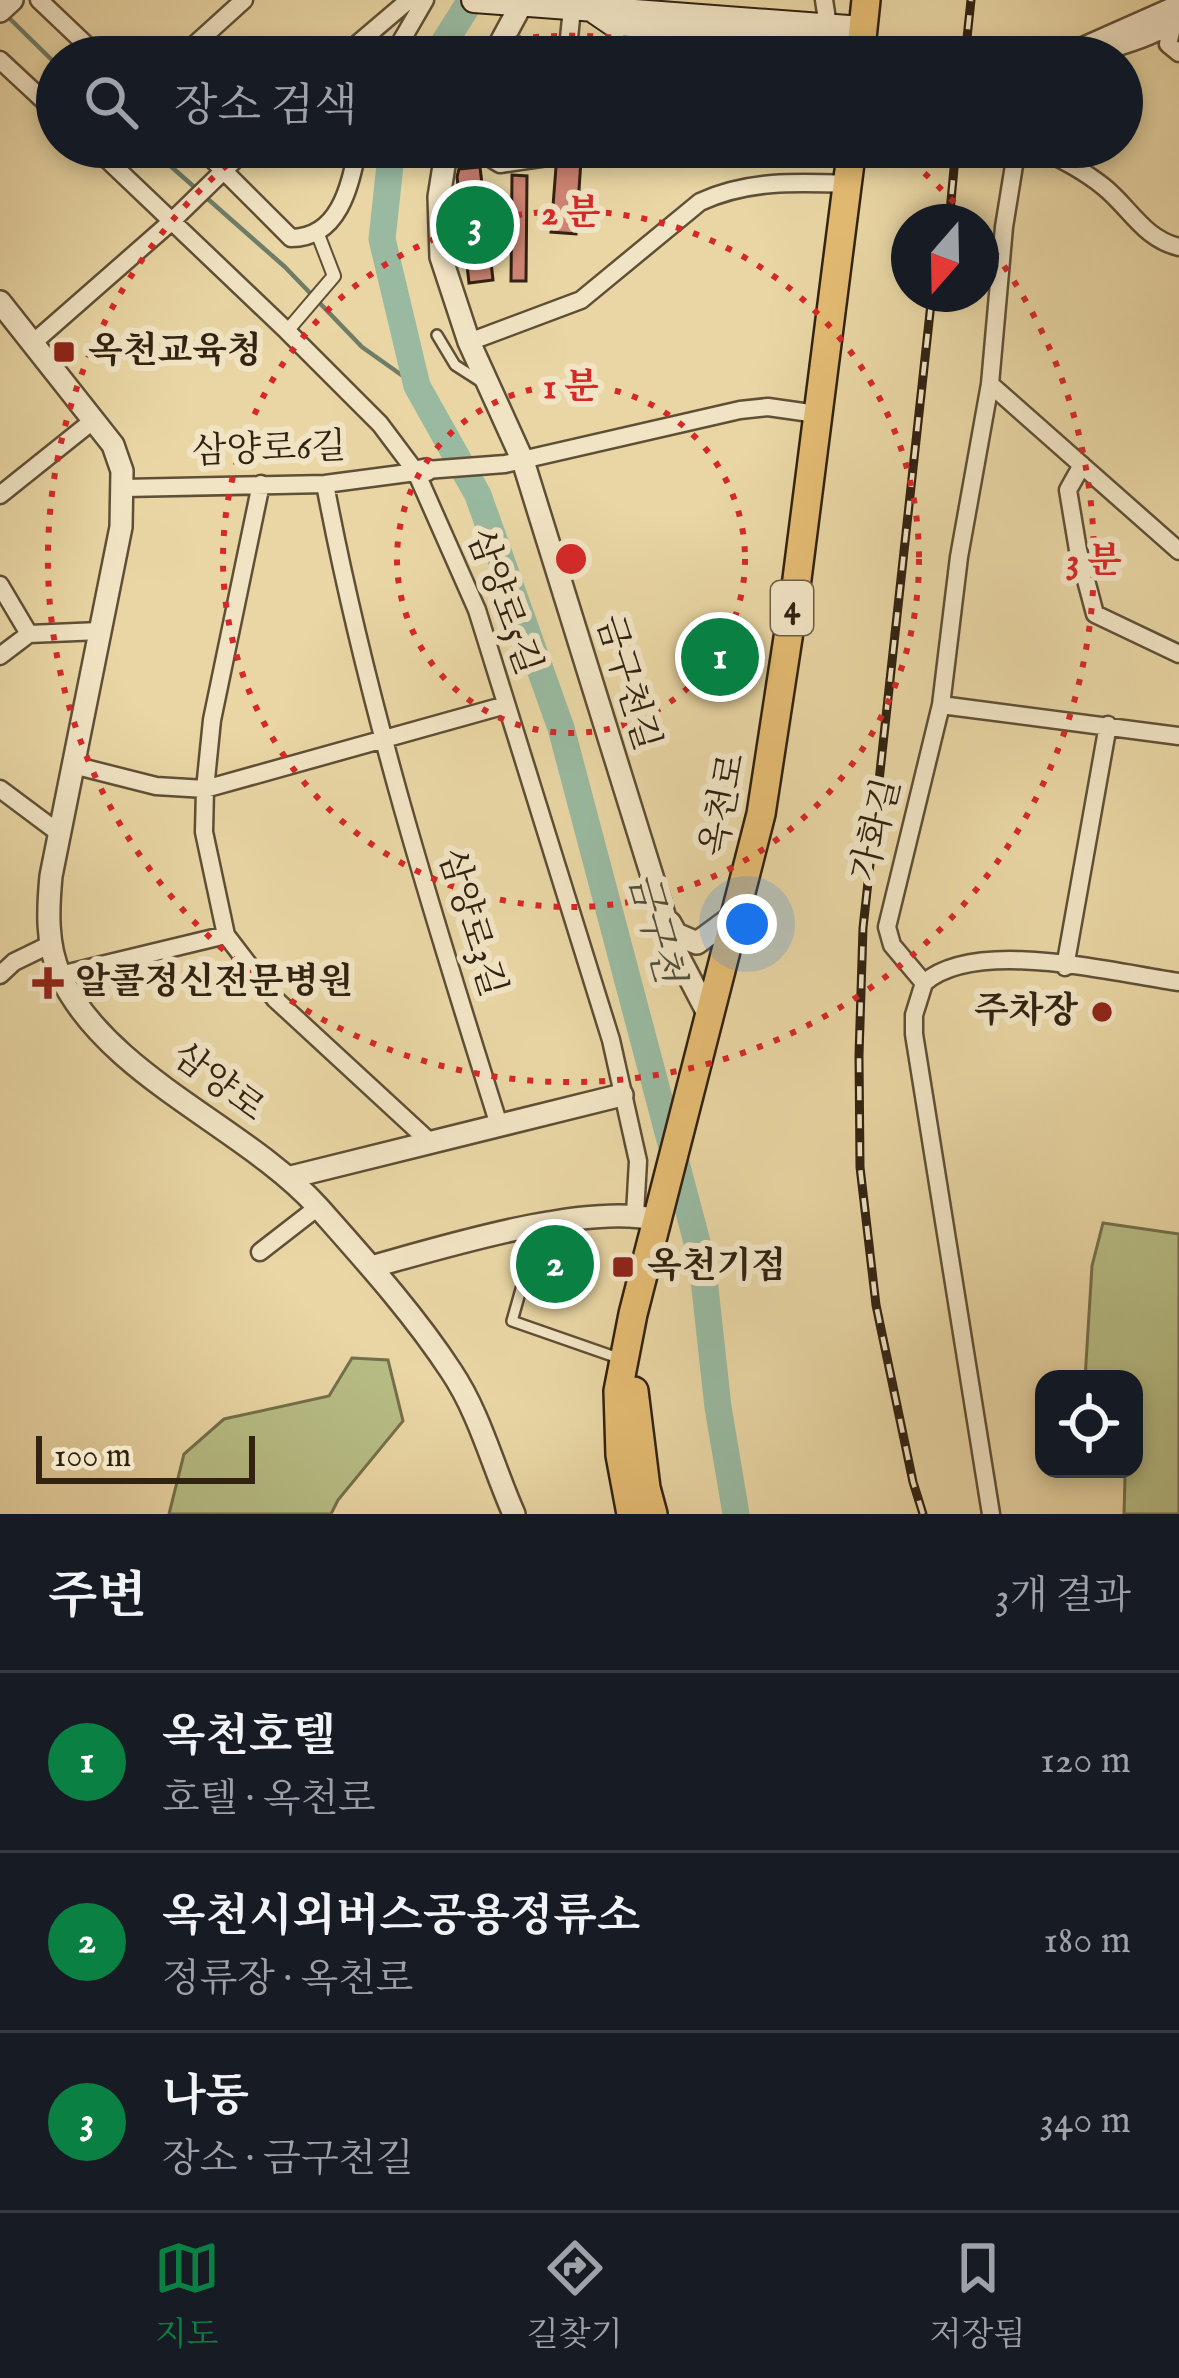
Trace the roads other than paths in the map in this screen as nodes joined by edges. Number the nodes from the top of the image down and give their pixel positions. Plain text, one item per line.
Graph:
1 (13, 0) edge
2 (39, 0) edge
3 (244, 0) edge
4 (409, 0) edge
5 (425, 0) edge
6 (475, 0) edge
7 (824, 0) edge
8 (866, 0) edge
9 (521, 3) edge
10 (583, 10) junction
11 (0, 11) edge
12 (1177, 14) edge
13 (828, 26) junction
14 (77, 36) edge
15 (204, 36) edge
16 (367, 36) edge
17 (404, 36) edge
18 (504, 36) edge
19 (574, 36) edge
20 (688, 36) edge
21 (847, 36) edge
22 (862, 36) edge
23 (1119, 36) edge
24 (1143, 37) edge
25 (1179, 53) edge
26 (0, 60) edge
27 (36, 93) edge
28 (118, 168) edge
29 (218, 168) edge
30 (225, 168) edge
31 (353, 168) edge
32 (444, 168) edge
33 (850, 168) edge
34 (1014, 168) edge
35 (1079, 168) edge
36 (221, 172) junction
37 (848, 184) junction
38 (176, 218) junction
39 (317, 232) junction
40 (1179, 247) edge
41 (0, 302) edge
42 (287, 331) junction
43 (436, 335) dead end
44 (34, 342) junction
45 (469, 342) junction
46 (990, 384) junction
47 (488, 385) junction
48 (817, 413) junction
49 (95, 418) junction
50 (514, 462) junction
51 (1082, 466) junction
52 (421, 471) junction
53 (261, 484) junction
54 (325, 484) junction
55 (124, 488) junction
56 (0, 495) edge
57 (1177, 545) edge
58 (0, 585) edge
59 (100, 631) junction
60 (29, 634) junction
61 (1179, 654) edge
62 (0, 656) edge
63 (506, 705) junction
64 (941, 705) junction
65 (1108, 725) junction
66 (1179, 736) edge
67 (383, 739) junction
68 (73, 765) junction
69 (205, 788) junction
70 (0, 789) edge
71 (59, 833) junction
72 (738, 912) junction
73 (663, 913) junction
74 (226, 935) junction
75 (51, 944) junction
76 (1065, 967) junction
77 (60, 974) junction
78 (0, 975) edge
79 (1179, 982) edge
80 (924, 983) junction
81 (711, 1019) junction
82 (622, 1095) junction
83 (499, 1125) junction
84 (430, 1142) junction
85 (291, 1178) junction
86 (318, 1207) junction
87 (646, 1217) junction
88 (260, 1252) dead end
89 (371, 1267) junction
90 (526, 1268) dead end
91 (625, 1366) junction
92 (514, 1514) edge
93 (631, 1514) edge
94 (653, 1514) edge
95 (992, 1514) edge

1 - 11 street
2 - 14 street
3 - 15 street
4 - 16 street
5 - 17 street
6 - 9 main road
7 - 13 street
8 - 22 main road
9 - 10 main road
9 - 18 street
10 - 13 main road
10 - 19 street
10 - 20 main road
12 - 23 street
12 - 24 street
12 - 25 street
13 - 21 main road
26 - 27 street
28 - 38 street, 삼양로5길
29 - 36 street
30 - 36 street
31 - 39 street
32 - 45 street, 금구천길
33 - 37 main road, 옥천로 / 4
34 - 46 street, 가화길
35 - 40 street
36 - 38 street
36 - 39 street
37 - 45 street
37 - 48 main road, 옥천로 / 4
38 - 42 street, 삼양로5길
38 - 44 street
39 - 42 street
41 - 44 street, 삼양로
42 - 52 street, 삼양로5길
43 - 47 lane
44 - 49 street, 삼양로
45 - 47 street, 금구천길
46 - 51 street
46 - 64 street, 가화길
47 - 50 street, 금구천길
48 - 50 street
48 - 72 main road, 옥천로 / 4
49 - 55 street, 삼양로
49 - 56 street
50 - 52 street, 삼양로6길
50 - 73 street, 금구천길
51 - 57 street
51 - 61 street
52 - 54 street, 삼양로6길
52 - 63 street, 삼양로5길
53 - 54 street, 삼양로6길
53 - 55 street, 삼양로6길
53 - 69 street
54 - 67 street
55 - 59 street, 삼양로
58 - 60 street
59 - 60 street
59 - 68 street, 삼양로
60 - 62 street
63 - 67 street, 삼양로5길
63 - 82 street
64 - 65 street
64 - 80 street, 가화길
65 - 66 street
65 - 76 street
67 - 69 street, 삼양로5길
67 - 83 street, 삼양로3길
68 - 69 street, 삼양로5길
68 - 71 street, 삼양로
69 - 74 street
70 - 71 street
71 - 75 street, 삼양로
72 - 73 street
72 - 81 main road, 옥천로 / 4
73 - 81 street, 금구천길
74 - 77 street
74 - 84 street
75 - 77 street, 삼양로
75 - 78 street
76 - 79 street
76 - 80 street
77 - 85 street, 삼양로
80 - 95 street
81 - 87 main road, 옥천로 / 4
82 - 83 street
82 - 87 street
83 - 84 street
84 - 85 street
85 - 86 street, 삼양로
86 - 88 street
86 - 89 street, 삼양로
87 - 89 street
87 - 91 main road, 4
89 - 92 street, 삼양로
90 - 91 lane
91 - 93 main road, 4
91 - 94 main road, 4

